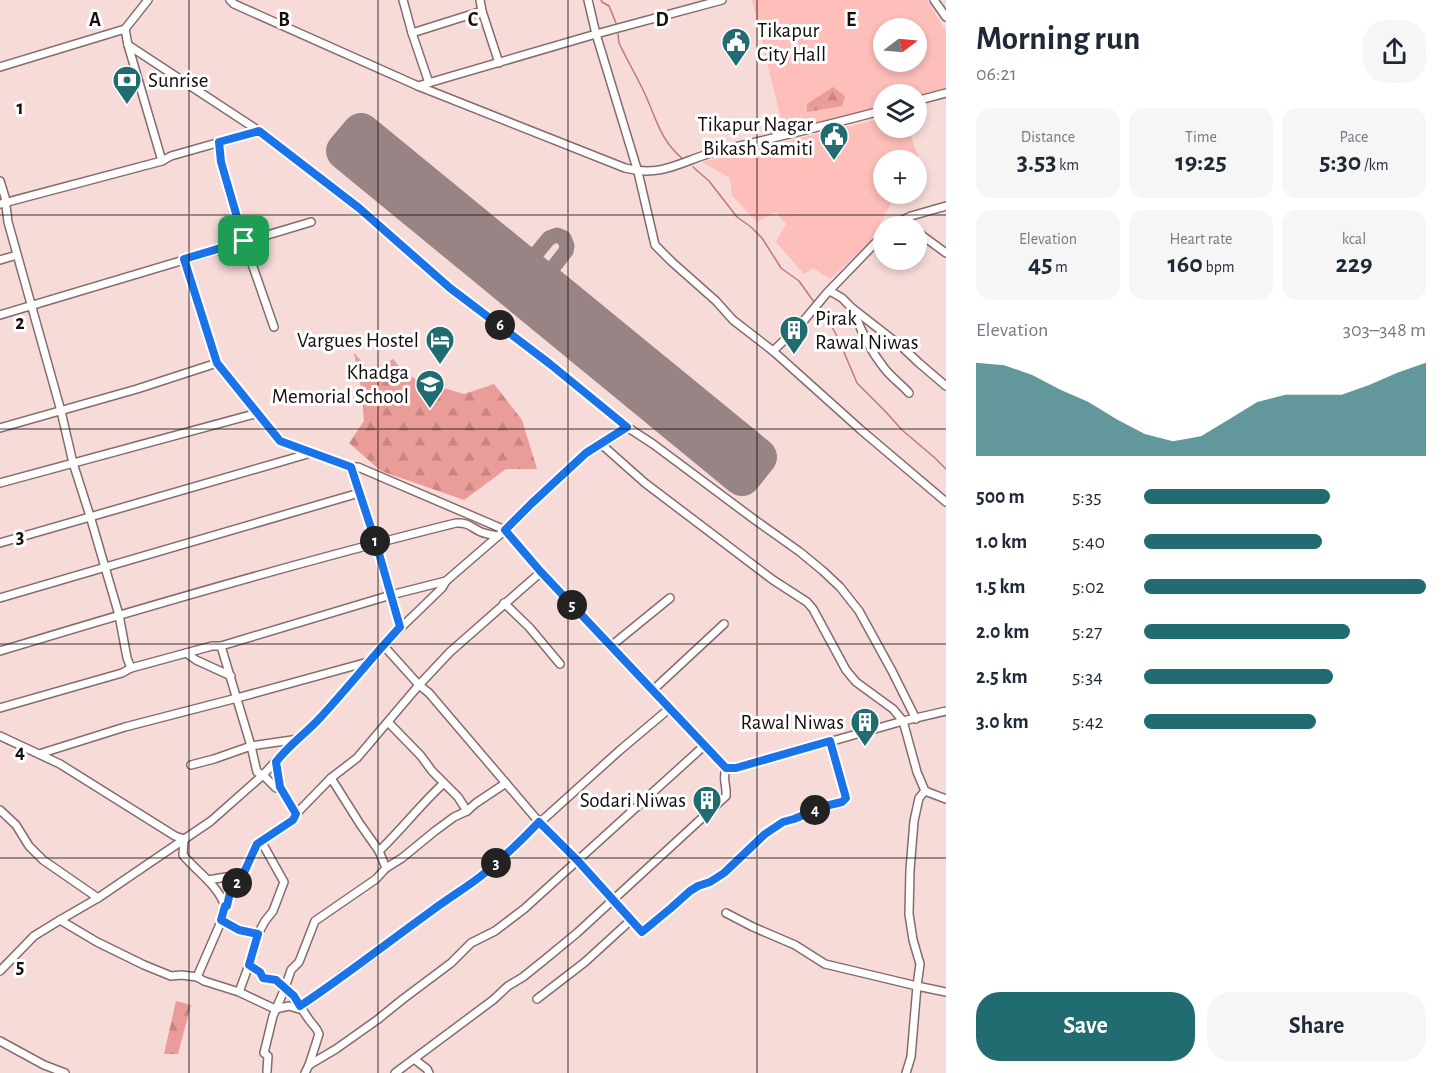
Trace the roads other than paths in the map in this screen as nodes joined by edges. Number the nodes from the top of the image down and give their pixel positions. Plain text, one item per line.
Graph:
1 (148, 0) edge
2 (230, 0) edge
3 (403, 0) edge
4 (480, 0) edge
5 (588, 0) edge
6 (683, 0) edge
7 (722, 0) edge
8 (934, 0) edge
9 (686, 10) junction
10 (482, 11) junction
11 (946, 17) edge
12 (125, 29) junction
13 (412, 33) junction
14 (596, 34) junction
15 (128, 45) junction
16 (499, 63) junction
17 (0, 67) edge
18 (429, 83) junction
19 (418, 86) junction
20 (946, 93) edge
21 (927, 98) edge
22 (873, 113) edge
23 (259, 131) junction
24 (219, 142) junction
25 (162, 161) junction
26 (638, 172) junction
27 (0, 181) edge
28 (3, 204) edge
29 (946, 206) edge
30 (911, 216) edge
31 (311, 222) dead end
32 (927, 239) edge
33 (244, 241) junction
34 (873, 246) edge
35 (946, 253) edge
36 (17, 255) junction
37 (184, 259) junction
38 (0, 260) edge
39 (830, 291) junction
40 (31, 306) junction
41 (853, 309) junction
42 (0, 315) edge
43 (274, 327) dead end
44 (772, 351) junction
45 (217, 363) junction
46 (946, 386) edge
47 (909, 393) dead end
48 (61, 411) junction
49 (258, 413) junction
50 (627, 427) junction
51 (0, 428) edge
52 (601, 444) junction
53 (311, 453) junction
54 (73, 463) junction
55 (351, 467) junction
56 (0, 483) edge
57 (359, 493) junction
58 (946, 502) edge
59 (90, 516) junction
60 (505, 530) junction
61 (498, 536) junction
62 (0, 543) edge
63 (376, 543) junction
64 (104, 567) junction
65 (541, 572) junction
66 (446, 581) junction
67 (391, 595) junction
68 (0, 598) edge
69 (670, 598) dead end
70 (504, 603) junction
71 (119, 615) junction
72 (724, 624) dead end
73 (400, 627) junction
74 (383, 645) junction
75 (221, 646) junction
76 (611, 646) junction
77 (0, 651) edge
78 (186, 653) junction
79 (368, 662) junction
80 (560, 664) dead end
81 (131, 668) junction
82 (231, 676) junction
83 (419, 685) junction
84 (653, 690) junction
85 (237, 699) junction
86 (0, 708) edge
87 (670, 708) junction
88 (946, 711) edge
89 (916, 718) junction
90 (903, 721) junction
91 (388, 722) junction
92 (0, 736) edge
93 (299, 740) junction
94 (830, 741) junction
95 (705, 745) junction
96 (251, 746) junction
97 (39, 754) junction
98 (276, 762) junction
99 (191, 765) dead end
100 (726, 768) junction
101 (263, 775) junction
102 (331, 778) junction
103 (444, 783) junction
104 (506, 783) junction
105 (280, 787) junction
106 (925, 791) junction
107 (946, 799) edge
108 (0, 810) edge
109 (467, 811) junction
110 (296, 814) junction
111 (539, 822) junction
112 (184, 839) junction
113 (261, 842) junction
114 (379, 851) junction
115 (578, 861) junction
116 (386, 868) junction
117 (242, 877) junction
118 (208, 880) junction
119 (98, 898) junction
120 (613, 900) junction
121 (225, 906) junction
122 (726, 913) dead end
123 (60, 920) junction
124 (221, 920) junction
125 (631, 920) junction
126 (258, 934) junction
127 (249, 965) junction
128 (0, 971) edge
129 (197, 977) junction
130 (917, 986) junction
131 (285, 988) junction
132 (239, 992) junction
133 (946, 992) edge
134 (537, 999) dead end
135 (300, 1006) junction
136 (275, 1009) junction
137 (0, 1041) edge
138 (414, 1059) junction
139 (309, 1065) junction
140 (267, 1071) dead end
141 (65, 1073) edge
142 (305, 1073) edge
143 (395, 1073) edge
144 (429, 1073) edge
145 (906, 1073) edge

1 - 12 street
2 - 19 street
3 - 13 street
4 - 10 street
5 - 14 street
6 - 9 street
7 - 9 street
8 - 11 street
9 - 14 street
10 - 13 street
10 - 16 street
12 - 15 street
12 - 17 street
13 - 18 street
14 - 16 street
14 - 26 street
15 - 23 street
15 - 25 street
16 - 18 street
18 - 19 street
19 - 26 street
20 - 21 street
22 - 26 street
23 - 24 street
23 - 50 street
24 - 25 street
24 - 33 street
25 - 28 street
26 - 44 street
27 - 28 street
28 - 36 street
29 - 30 street
31 - 33 street
32 - 35 street
33 - 37 street
33 - 43 street
34 - 39 street
36 - 38 street
36 - 40 street
37 - 40 street
37 - 45 street
39 - 41 street
39 - 44 street
40 - 42 street
40 - 48 street
41 - 46 street
41 - 47 street
44 - 58 street
45 - 48 street
45 - 49 street
48 - 51 street
48 - 54 street
49 - 53 street
49 - 54 street
50 - 52 street
50 - 89 street
52 - 60 street
52 - 90 street
53 - 55 street
53 - 59 street
54 - 56 street
54 - 59 street
55 - 57 street
55 - 60 street
57 - 63 street
57 - 64 street
59 - 62 street
59 - 64 street
60 - 61 street
60 - 65 street
61 - 63 street
61 - 66 street
63 - 67 street
63 - 71 street
64 - 68 street
64 - 71 street
65 - 70 street
65 - 76 street
66 - 67 street
66 - 73 street
67 - 73 street
67 - 75 street
69 - 76 street
70 - 80 street
70 - 83 street
71 - 77 street
71 - 81 street
72 - 84 street
73 - 74 street
74 - 79 street
74 - 83 street
75 - 78 street
75 - 82 street
76 - 84 street
78 - 81 street
78 - 82 street
79 - 85 street
79 - 93 street
81 - 86 street
82 - 85 street
83 - 91 street
83 - 104 street
84 - 87 street
85 - 96 street
85 - 97 street
87 - 95 street
87 - 111 street
88 - 89 street
89 - 90 street
90 - 94 street
90 - 106 street
91 - 102 street
91 - 103 street
92 - 97 street
93 - 96 street
93 - 98 street
94 - 100 street
94 - 125 street
95 - 100 street
95 - 115 street
96 - 99 street
96 - 101 street
97 - 112 street
98 - 101 street
98 - 105 street
100 - 120 street
101 - 105 street
101 - 112 street
102 - 110 street
102 - 114 street
103 - 109 street
103 - 114 street
104 - 109 street
104 - 111 street
105 - 110 street
106 - 107 street
106 - 130 street
108 - 119 street
109 - 116 street
110 - 113 street
111 - 115 street
111 - 135 street
112 - 118 street
112 - 119 street
113 - 117 street
113 - 126 street
114 - 116 street
115 - 120 street
115 - 139 street
116 - 131 street
117 - 118 street
117 - 121 street
118 - 121 street
119 - 123 street
120 - 125 street
120 - 138 street
121 - 124 street
122 - 130 street
123 - 128 street
123 - 129 street
124 - 126 street
124 - 129 street
125 - 134 street
126 - 127 street
127 - 131 street
127 - 132 street
129 - 132 street
130 - 133 street
130 - 145 street
131 - 135 street
131 - 136 street
132 - 136 street
135 - 136 street
135 - 139 street
136 - 140 street
137 - 141 street
138 - 143 street
138 - 144 street
139 - 142 street

